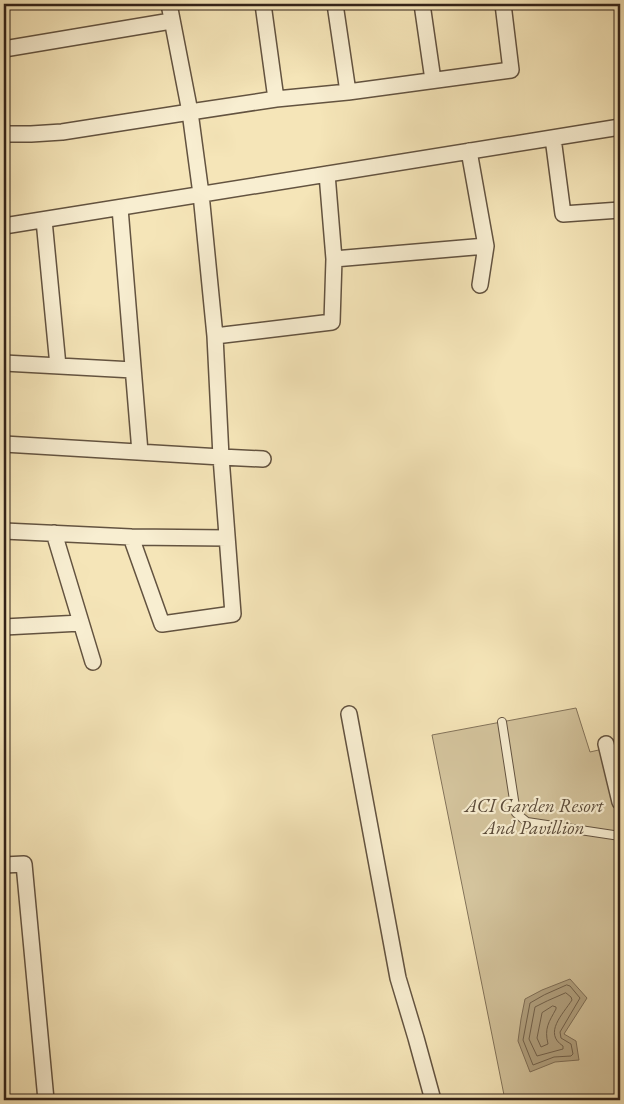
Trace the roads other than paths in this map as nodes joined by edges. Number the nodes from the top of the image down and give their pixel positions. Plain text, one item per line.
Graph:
1 (169, 4) edge
2 (263, 4) edge
3 (335, 4) edge
4 (422, 4) edge
5 (503, 4) edge
6 (172, 21) junction
7 (4, 49) edge
8 (433, 80) junction
9 (348, 92) junction
10 (276, 99) junction
11 (190, 112) junction
12 (620, 127) edge
13 (4, 134) edge
14 (553, 138) junction
15 (469, 151) junction
16 (327, 174) junction
17 (201, 194) junction
18 (120, 208) junction
19 (620, 210) edge
20 (44, 220) junction
21 (4, 226) edge
22 (486, 246) junction
23 (334, 259) junction
24 (480, 285) dead end
25 (215, 336) junction
26 (4, 363) edge
27 (58, 366) junction
28 (133, 370) junction
29 (4, 444) edge
30 (140, 452) junction
31 (221, 457) junction
32 (263, 459) dead end
33 (4, 531) edge
34 (54, 533) junction
35 (131, 537) junction
36 (227, 538) junction
37 (81, 623) junction
38 (4, 627) edge
39 (93, 662) dead end
40 (349, 714) dead end
41 (502, 722) dead end
42 (606, 744) dead end
43 (620, 802) edge
44 (620, 836) edge
45 (4, 865) edge
46 (46, 1100) edge
47 (433, 1100) edge

1 - 6 street
2 - 10 street
3 - 9 street
4 - 8 street
5 - 8 street
6 - 7 street
6 - 11 street
8 - 9 street
9 - 10 street
10 - 11 street
11 - 13 street
11 - 17 street
12 - 14 street
14 - 15 street
14 - 19 street
15 - 16 street
15 - 22 street
16 - 17 street
16 - 23 street
17 - 18 street
17 - 25 street
18 - 20 street
18 - 28 street
20 - 21 street
20 - 27 street
22 - 23 street
22 - 24 street
23 - 25 street
25 - 31 street
26 - 27 street
27 - 28 street
28 - 30 street
29 - 30 street
30 - 31 street
31 - 32 street
31 - 36 street
33 - 34 street
34 - 35 street
34 - 37 street
35 - 36 street
35 - 36 street
37 - 38 street
37 - 39 street
40 - 47 street
41 - 44 lane
42 - 43 street
45 - 46 street

